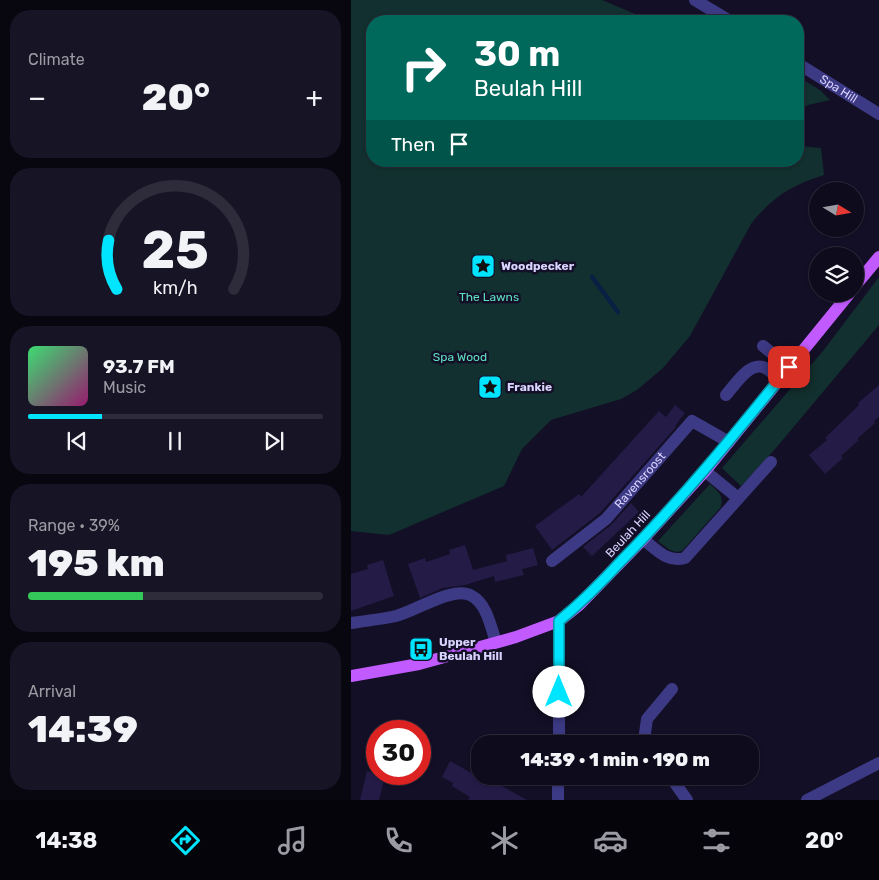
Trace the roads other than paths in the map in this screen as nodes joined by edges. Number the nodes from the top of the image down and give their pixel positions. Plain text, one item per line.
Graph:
1 (695, 0) edge
2 (719, 15) edge
3 (804, 67) edge
4 (879, 114) edge
5 (879, 257) edge
6 (864, 275) edge
7 (842, 302) edge
8 (763, 346) dead end
9 (789, 367) junction
10 (779, 379) junction
11 (726, 395) dead end
12 (729, 442) junction
13 (771, 462) dead end
14 (705, 471) junction
15 (738, 498) junction
16 (643, 539) junction
17 (552, 561) dead end
18 (559, 621) junction
19 (351, 623) edge
20 (496, 642) junction
21 (351, 676) edge
22 (673, 689) dead end
23 (559, 735) edge
24 (645, 735) edge
25 (879, 763) edge
26 (559, 785) edge
27 (676, 785) edge
28 (558, 800) edge
29 (687, 800) edge
30 (807, 800) edge

1 - 2 street
3 - 4 street, Spa Hill
5 - 6 main road
7 - 9 main road, Beulah Hill
8 - 9 street
9 - 10 main road, Beulah Hill
10 - 11 street
10 - 12 main road, Beulah Hill
12 - 14 main road, Beulah Hill
12 - 17 street, Ravensroost
13 - 15 street
14 - 15 street
14 - 16 main road, Beulah Hill
15 - 16 street
16 - 18 main road, Beulah Hill
18 - 20 main road, Beulah Hill
18 - 23 street
19 - 20 street
20 - 21 main road, Beulah Hill
22 - 24 street
25 - 30 street
26 - 28 street
27 - 29 street

